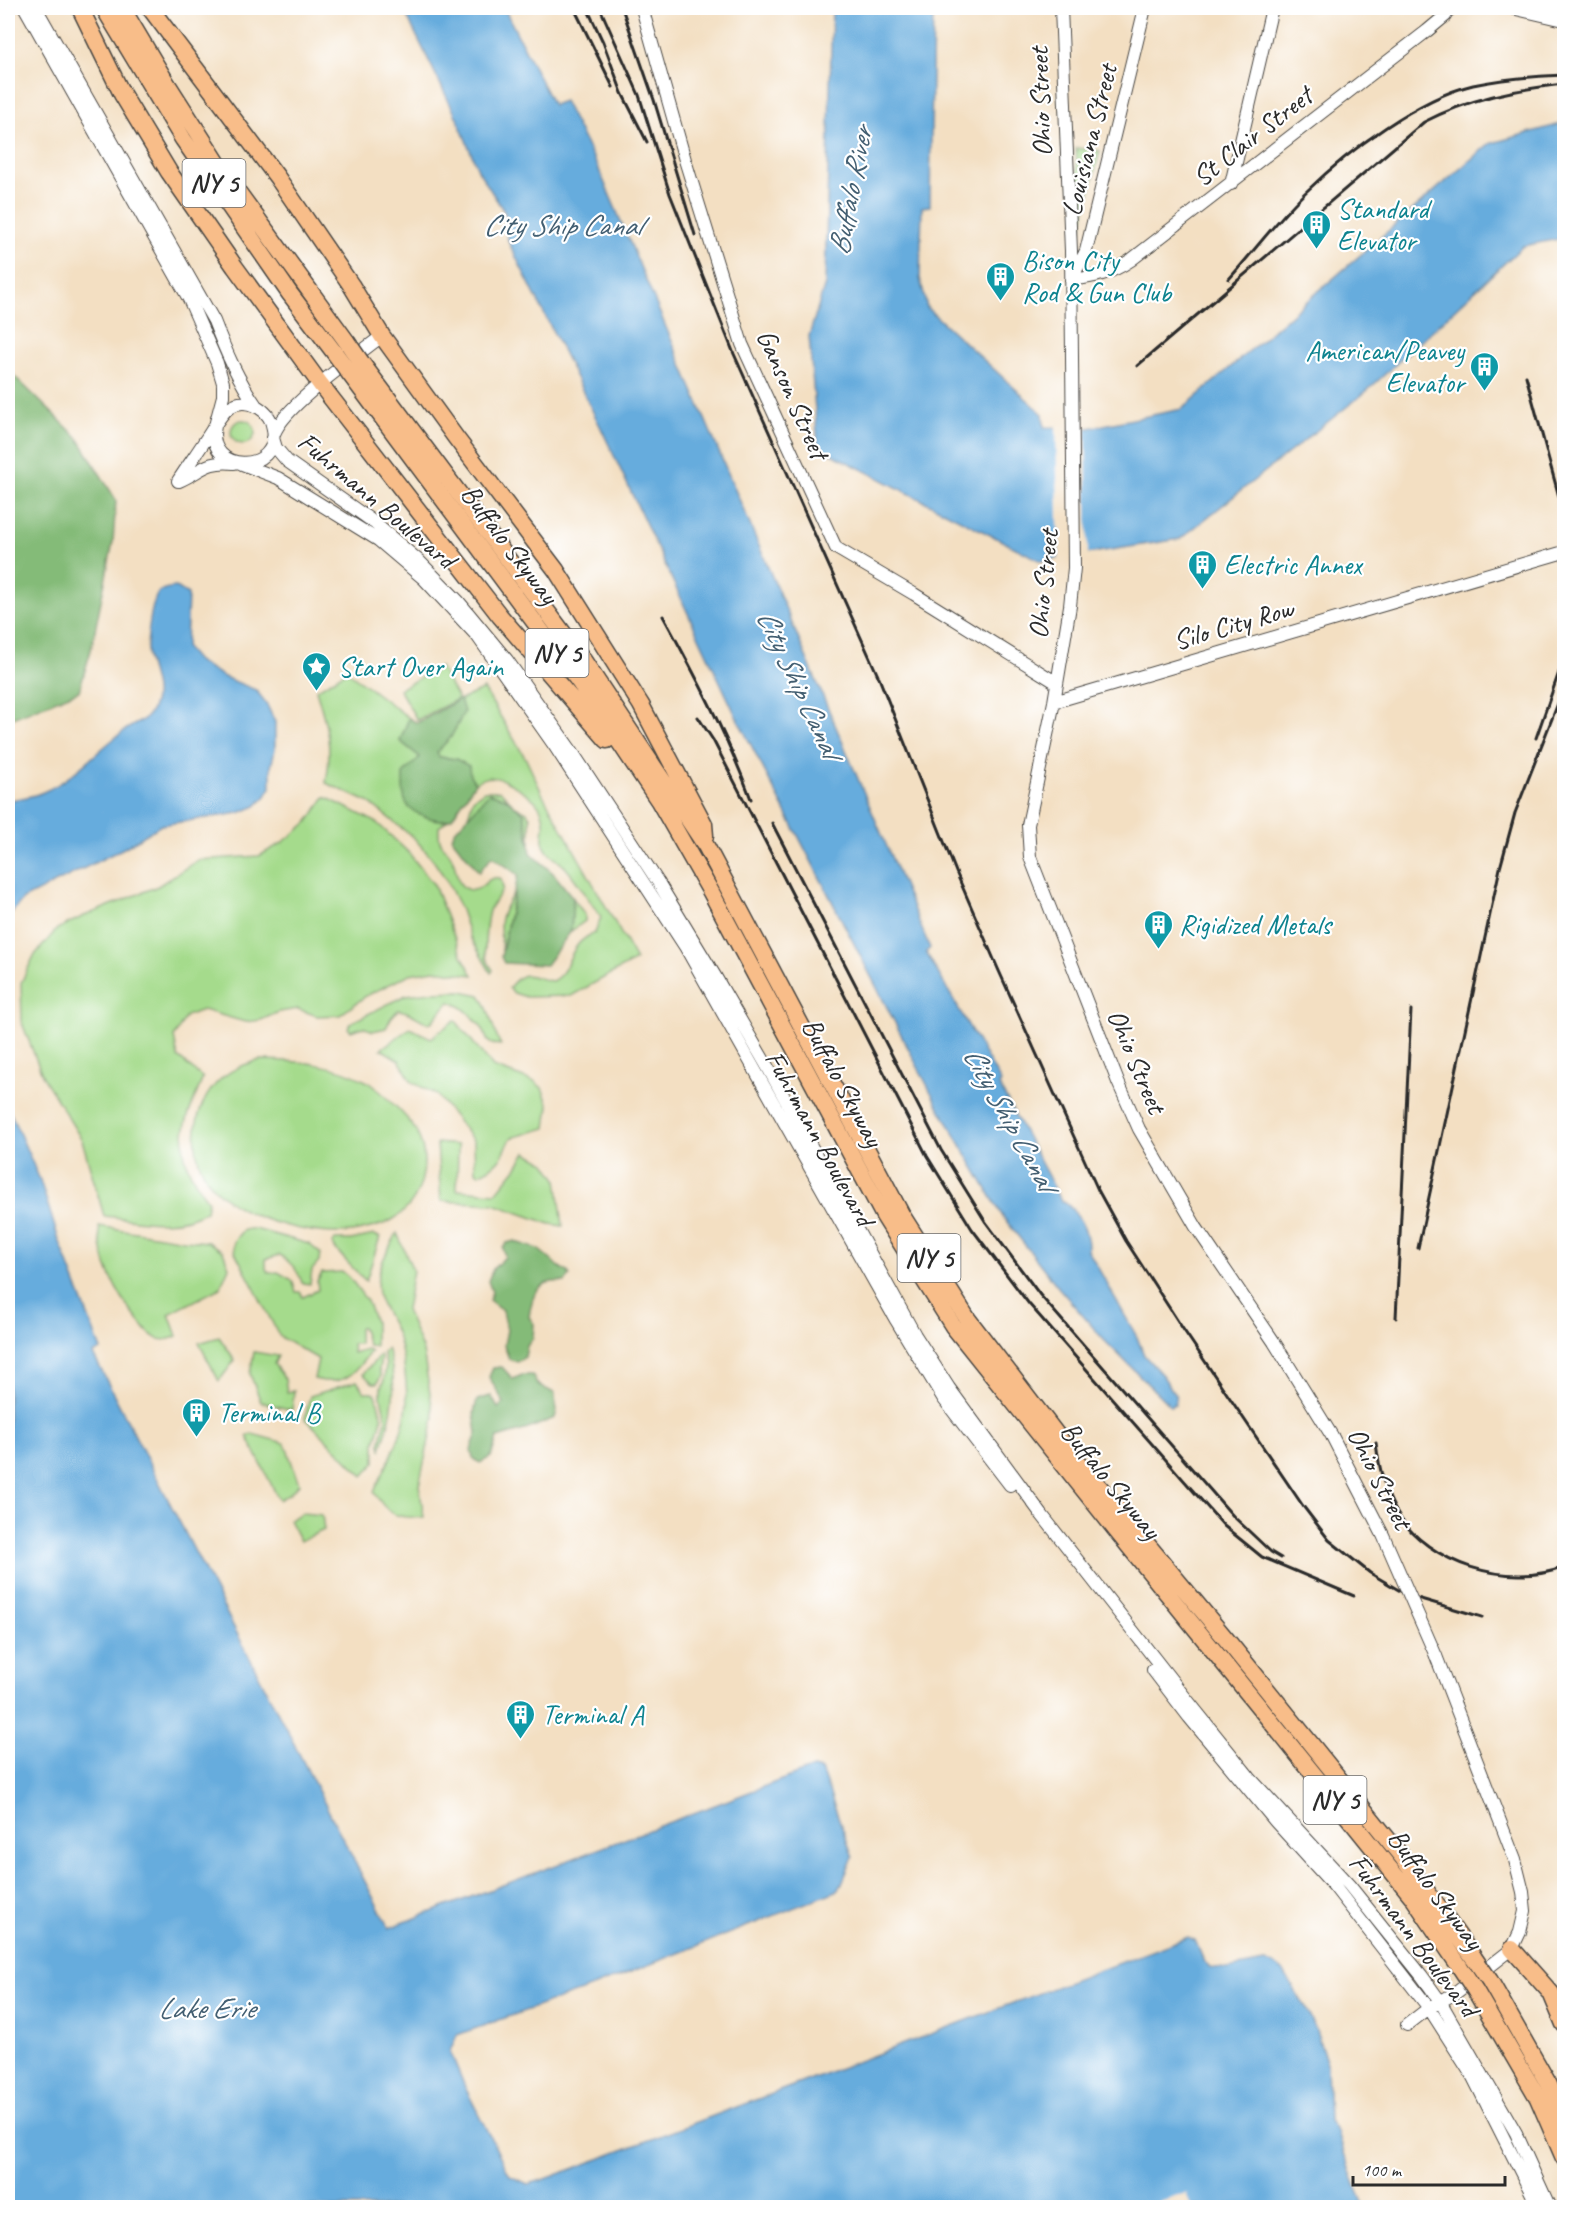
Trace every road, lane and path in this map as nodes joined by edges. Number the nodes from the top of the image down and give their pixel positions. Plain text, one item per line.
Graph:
1 (25, 8) edge
2 (36, 8) edge
3 (80, 8) edge
4 (104, 8) edge
5 (122, 8) edge
6 (150, 8) edge
7 (642, 8) edge
8 (1061, 8) edge
9 (1145, 8) edge
10 (1272, 8) edge
11 (1450, 8) edge
12 (1519, 8) edge
13 (1564, 20) edge
14 (114, 156) junction
15 (1231, 184) junction
16 (1071, 280) junction
17 (382, 336) junction
18 (340, 347) junction
19 (356, 369) junction
20 (321, 385) junction
21 (304, 398) junction
22 (259, 408) junction
23 (215, 424) junction
24 (274, 436) junction
25 (240, 463) junction
26 (1564, 552) edge
27 (473, 625) junction
28 (1056, 683) junction
29 (1054, 702) junction
30 (659, 801) junction
31 (706, 846) junction
32 (748, 943) junction
33 (756, 959) junction
34 (1279, 1818) junction
35 (1512, 1949) junction
36 (1440, 2001) junction
37 (1429, 2008) junction
38 (1564, 2024) edge
39 (1407, 2025) dead end
40 (1564, 2121) edge
41 (1564, 2158) edge
42 (1539, 2208) edge
43 (1550, 2208) edge

1 - 14 street, Fuhrmann Boulevard
2 - 14 street, Fuhrmann Boulevard
3 - 20 highway
4 - 18 highway, Buffalo Skyway / NY 5
5 - 18 highway, Buffalo Skyway / NY 5
6 - 17 highway
7 - 28 street, Ganson Street
8 - 16 street, Ohio Street
9 - 16 street, Louisiana Street
10 - 15 street
11 - 15 street, St Clair Street
12 - 13 street
14 - 22 street, Fuhrmann Boulevard
14 - 23 street, Fuhrmann Boulevard
15 - 16 street, St Clair Street
16 - 28 street, Ohio Street
17 - 20 street
17 - 31 highway
18 - 19 highway, Buffalo Skyway / NY 5, bridge
19 - 30 highway, Buffalo Skyway / NY 5
19 - 31 highway, Buffalo Skyway / NY 5
20 - 21 street
20 - 30 highway
21 - 22 street
21 - 24 street
22 - 23 street
22 - 24 street, Fuhrmann Boulevard
23 - 25 street, Fuhrmann Boulevard
23 - 25 street
24 - 25 street, Fuhrmann Boulevard
24 - 27 street, Fuhrmann Boulevard
25 - 27 street, Fuhrmann Boulevard
26 - 29 street, Silo City Row
27 - 34 street, Fuhrmann Boulevard
28 - 29 street, Ohio Street
29 - 35 street, Ohio Street, bridge
30 - 32 highway, Buffalo Skyway / NY 5
31 - 32 highway, Buffalo Skyway / NY 5
32 - 33 highway, Buffalo Skyway / NY 5
33 - 40 highway, Buffalo Skyway / NY 5, bridge
33 - 41 highway, Buffalo Skyway / NY 5, bridge
34 - 36 street, Fuhrmann Boulevard
34 - 37 street, Fuhrmann Boulevard
35 - 36 street
35 - 38 highway
36 - 37 street
36 - 43 street, Fuhrmann Boulevard
37 - 39 street
37 - 42 street, Fuhrmann Boulevard

